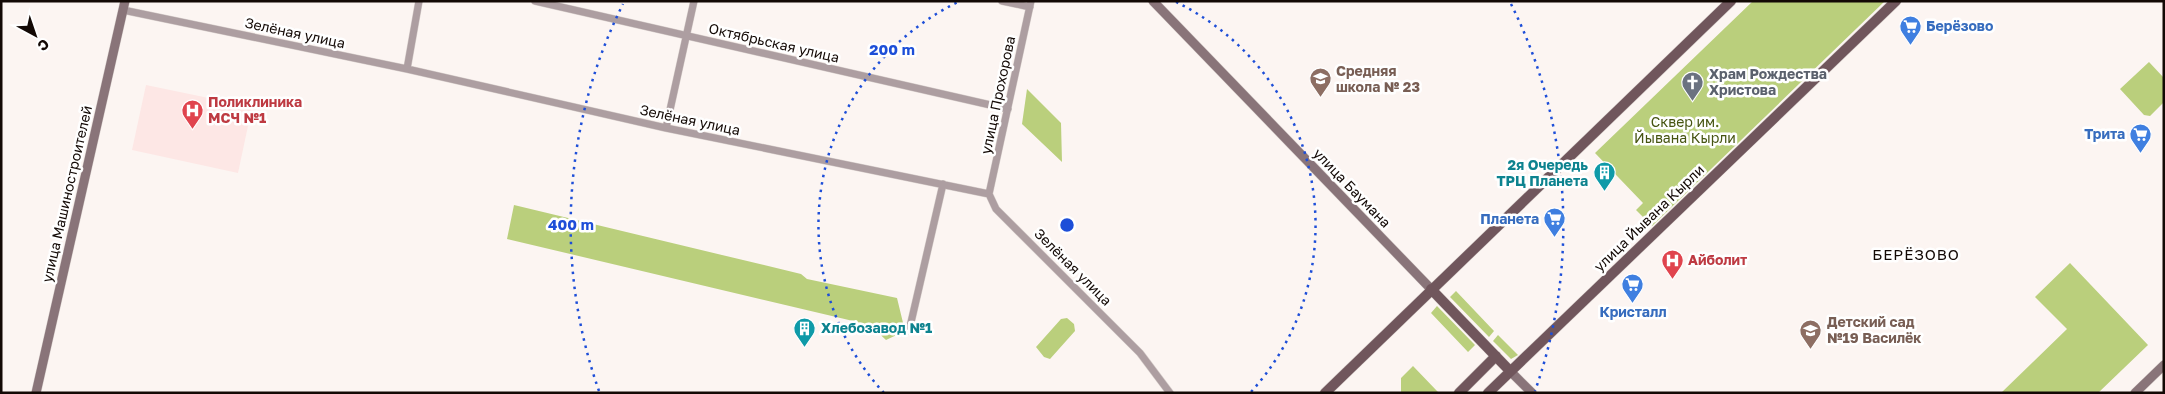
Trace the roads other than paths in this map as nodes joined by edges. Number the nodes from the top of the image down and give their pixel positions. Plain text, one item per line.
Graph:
1 (419, 1) edge
2 (535, 1) edge
3 (694, 1) edge
4 (1002, 1) edge
5 (1153, 1) edge
6 (1731, 1) edge
7 (1896, 1) edge
8 (1030, 4) edge
9 (124, 5) edge
10 (687, 36) junction
11 (407, 69) junction
12 (1008, 109) junction
13 (666, 128) junction
14 (943, 184) junction
15 (989, 194) junction
16 (1431, 289) junction
17 (909, 331) dead end
18 (1496, 356) junction
19 (2164, 365) edge
20 (1510, 371) junction
21 (36, 393) edge
22 (1170, 393) edge
23 (1325, 393) edge
24 (1459, 393) edge
25 (1488, 393) edge
26 (1532, 393) edge
27 (2136, 393) edge

1 - 11 street
2 - 10 street, Октябрьская улица
3 - 10 street
4 - 8 street
5 - 16 street, улица Баумана
6 - 16 main road
7 - 20 main road, улица Йывана Кырли
8 - 12 street, улица Прохорова
9 - 11 street, Зелёная улица
9 - 21 street, улица Машиностроителей
10 - 12 street, Октябрьская улица
10 - 13 street
11 - 13 street, Зелёная улица
12 - 15 street, улица Прохорова
13 - 14 street, Зелёная улица
14 - 15 street, Зелёная улица
14 - 17 street
15 - 22 street, Зелёная улица
16 - 18 main road, улица Баумана
16 - 23 main road
18 - 20 main road, улица Баумана
18 - 24 main road
19 - 27 street
20 - 25 main road, улица Йывана Кырли
20 - 26 street, улица Баумана

